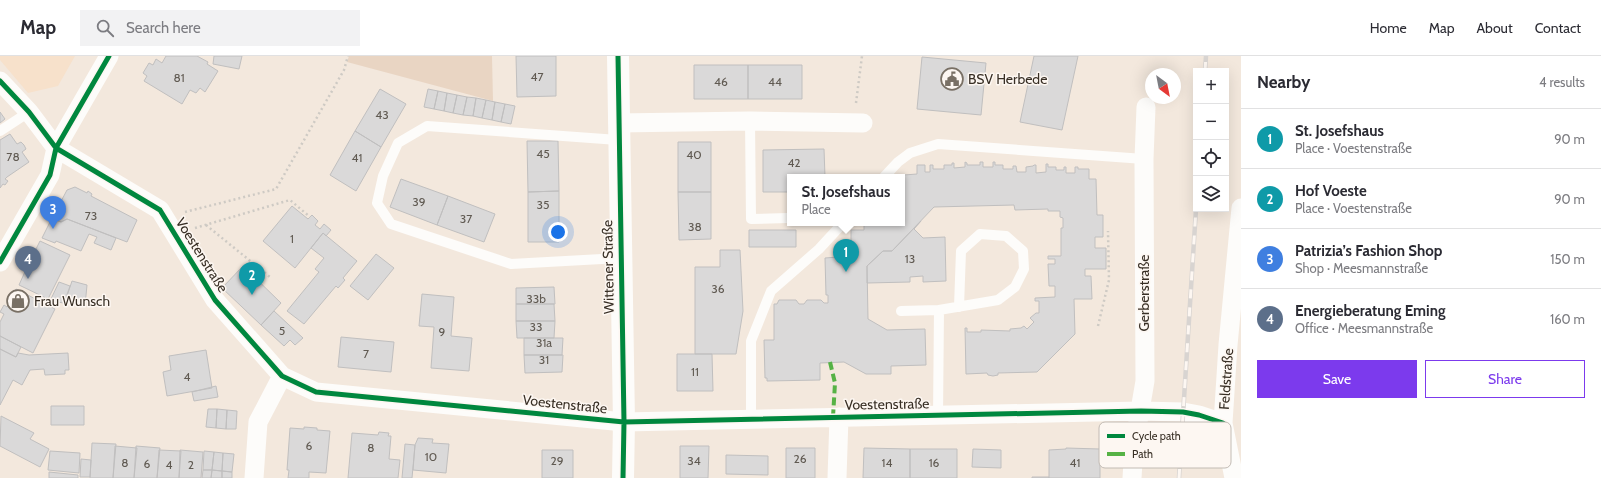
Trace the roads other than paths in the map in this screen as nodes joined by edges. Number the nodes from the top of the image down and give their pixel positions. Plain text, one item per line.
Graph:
1 (109, 56) edge
2 (618, 56) edge
3 (0, 81) edge
4 (1146, 107) dead end
5 (28, 112) junction
6 (750, 121) junction
7 (858, 123) road end
8 (0, 131) edge
9 (618, 131) junction
10 (56, 148) junction
11 (1144, 158) junction
12 (887, 174) edge
13 (1241, 208) edge
14 (787, 218) edge
15 (840, 226) edge
16 (620, 258) junction
17 (0, 262) edge
18 (959, 307) junction
19 (939, 310) junction
20 (901, 311) dead end
21 (282, 376) junction
22 (1141, 411) junction
23 (938, 416) junction
24 (839, 417) junction
25 (751, 419) junction
26 (624, 422) junction
27 (1139, 422) edge
28 (1220, 422) edge
29 (1223, 422) edge
30 (1231, 463) edge
31 (1133, 468) edge
32 (254, 478) edge
33 (623, 478) edge
34 (837, 478) edge
35 (1132, 478) edge
36 (1234, 478) edge

1 - 10 street
2 - 9 main road, Wittener Straße
3 - 5 street
4 - 11 street, Gerberstraße
5 - 8 lane
5 - 10 street
6 - 7 street
6 - 9 street
6 - 14 lane
9 - 16 main road, Wittener Straße
9 - 16 lane
10 - 17 street
10 - 21 street, Voestenstraße
11 - 12 lane
11 - 22 street, Gerberstraße
13 - 29 street, Feldstraße
15 - 25 lane
16 - 26 main road, Wittener Straße
18 - 18 lane
18 - 19 lane
19 - 20 lane
19 - 23 lane
21 - 26 street, Voestenstraße
21 - 32 street
22 - 23 street, Voestenstraße
22 - 27 street, Gerberstraße
22 - 28 street, Voestenstraße
23 - 24 street, Voestenstraße
24 - 25 street, Voestenstraße
24 - 34 street
25 - 26 street, Voestenstraße
26 - 33 main road, Wittener Straße
30 - 36 street, Feldstraße
31 - 35 street, Gerberstraße

